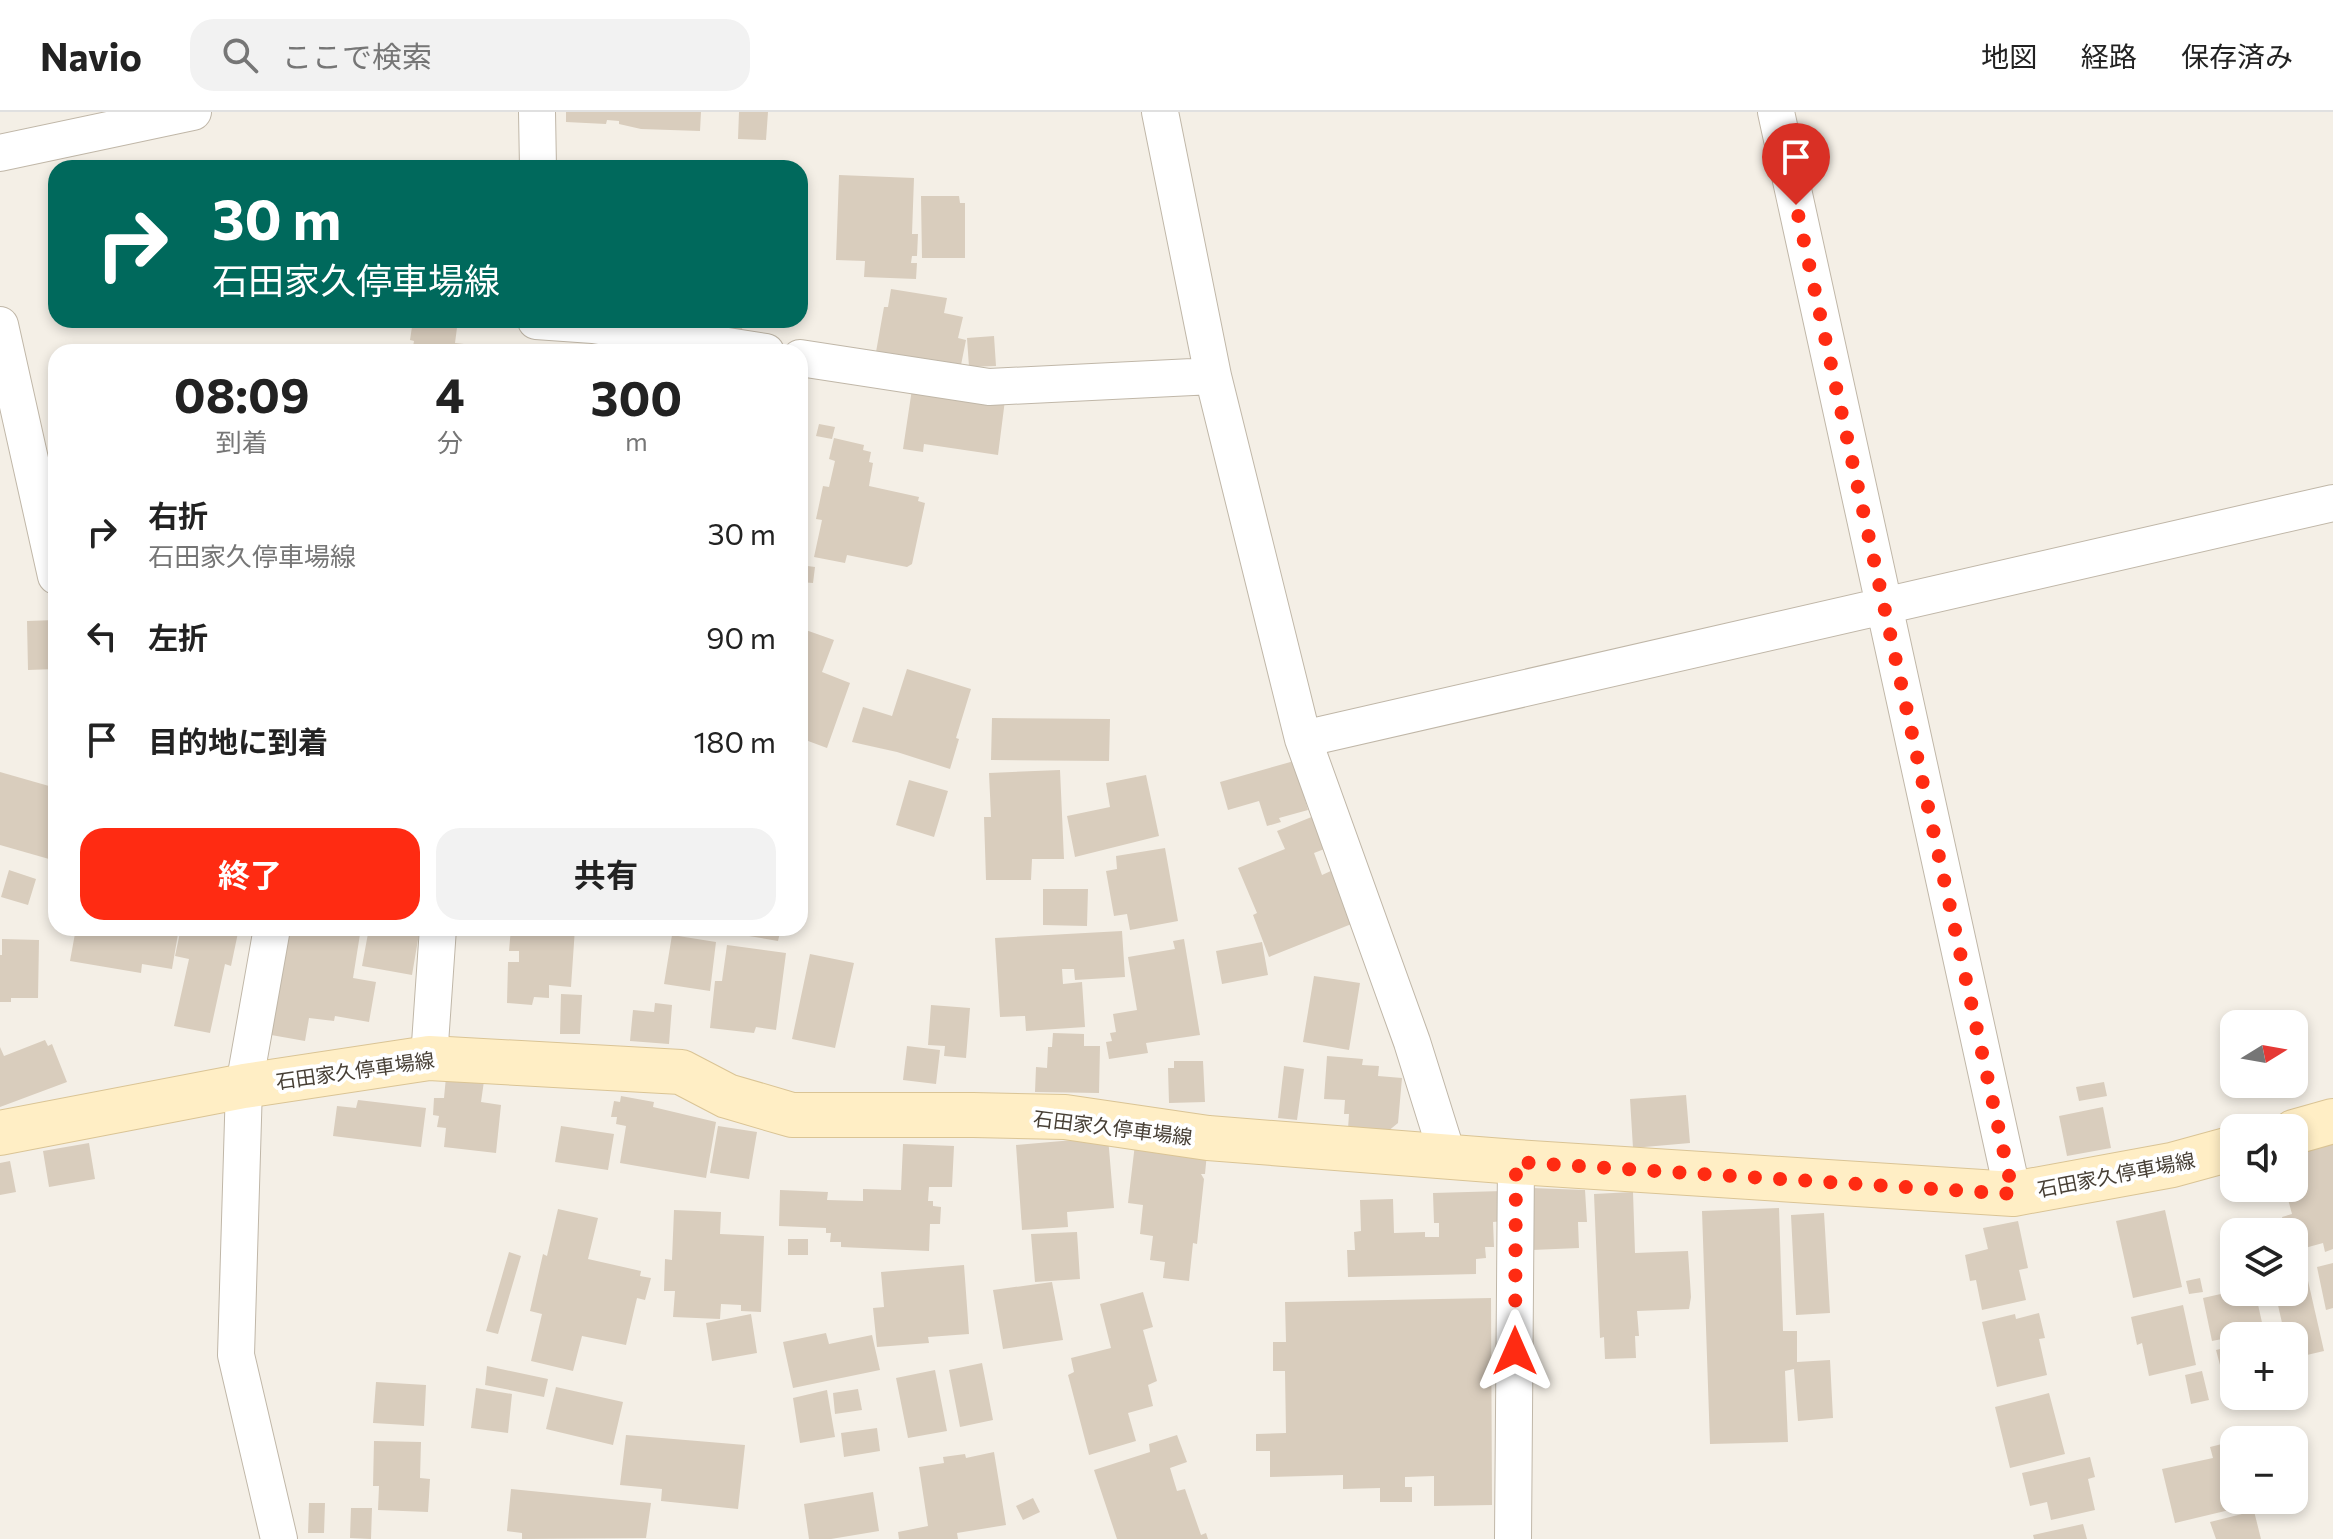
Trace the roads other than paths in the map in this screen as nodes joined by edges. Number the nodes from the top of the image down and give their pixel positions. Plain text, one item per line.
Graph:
1 (193, 112) edge
2 (537, 112) edge
3 (1160, 112) edge
4 (1776, 112) edge
5 (0, 153) edge
6 (538, 160) edge
7 (0, 325) edge
8 (612, 328) edge
9 (715, 344) edge
10 (808, 359) edge
11 (1213, 376) junction
12 (2333, 503) edge
13 (48, 540) edge
14 (1884, 605) junction
15 (1303, 739) junction
16 (271, 936) edge
17 (437, 936) edge
18 (429, 1058) junction
19 (244, 1086) junction
20 (2333, 1121) edge
21 (2308, 1128) edge
22 (0, 1133) edge
23 (2220, 1152) edge
24 (1448, 1157) junction
25 (1516, 1162) junction
26 (2013, 1194) junction
27 (279, 1539) edge
28 (1513, 1539) edge

1 - 5 street
2 - 6 street
3 - 11 street
4 - 14 street
7 - 13 street
8 - 9 street
10 - 11 street
11 - 15 street
12 - 14 street
14 - 15 street
14 - 26 street
15 - 24 street
16 - 19 street
17 - 18 street
18 - 19 main road, 石田家久停車場線
18 - 24 main road, 石田家久停車場線
19 - 22 main road, 石田家久停車場線
19 - 27 street
20 - 21 main road
23 - 26 main road, 石田家久停車場線
24 - 25 main road, 石田家久停車場線
25 - 26 main road, 石田家久停車場線
25 - 28 street

